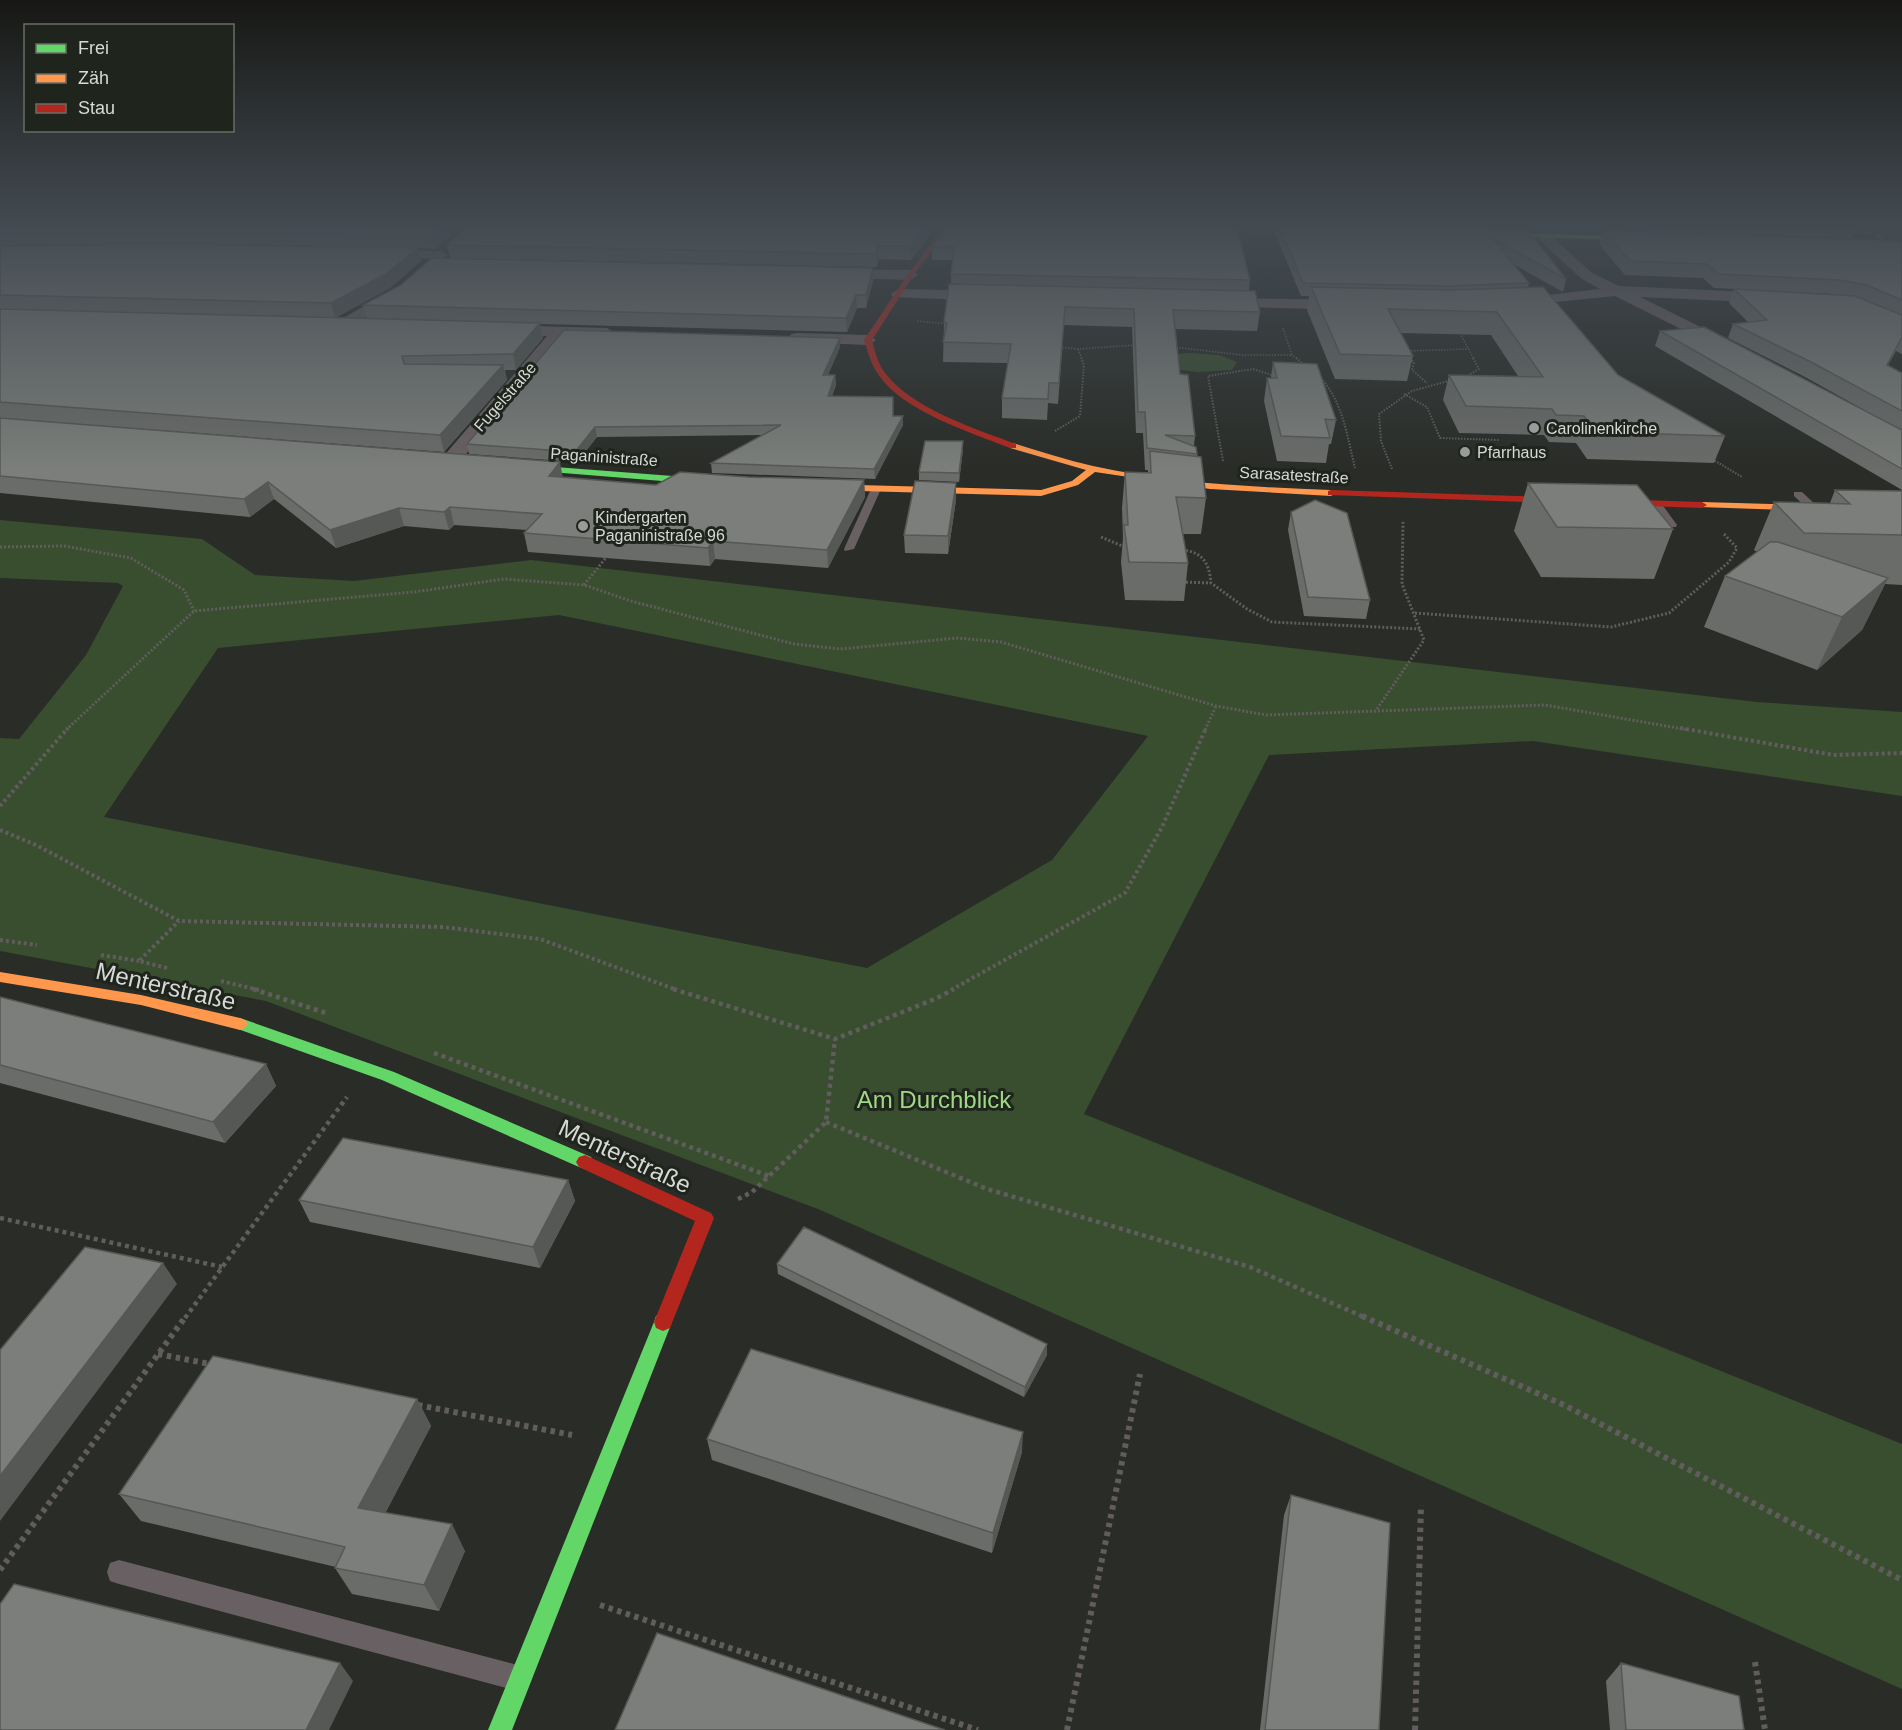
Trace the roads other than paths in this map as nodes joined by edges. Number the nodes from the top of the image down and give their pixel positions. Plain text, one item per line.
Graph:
1 (366, 309) edge
2 (889, 309) edge
3 (1653, 309) edge
4 (374, 326) edge
5 (479, 329) edge
6 (561, 332) junction
7 (620, 333) edge
8 (786, 338) edge
9 (868, 340) junction
10 (1745, 356) edge
11 (443, 462) joint
12 (472, 464) edge
13 (496, 465) edge
14 (1092, 470) junction
15 (728, 483) edge
16 (807, 486) edge
17 (876, 489) junction
18 (1798, 494) dead end
19 (1657, 505) junction
20 (1814, 509) junction
21 (1902, 511) edge
22 (1672, 525) edge
23 (849, 549) dead end
24 (0, 977) edge
25 (120, 1572) dead end
26 (520, 1678) junction
27 (500, 1730) edge

1 - 4 street
2 - 9 street
3 - 10 street
5 - 6 street
6 - 7 street
6 - 11 street, Fugelstraße
8 - 9 street
9 - 14 street, Sarasatestraße
11 - 12 street
13 - 15 street, Paganinistraße
14 - 17 street
14 - 19 street, Sarasatestraße
16 - 17 street
17 - 23 lane
18 - 20 lane
19 - 20 street, Sarasatestraße
19 - 22 lane
20 - 21 street, Sarasatestraße
24 - 26 street, Menterstraße
25 - 26 lane
26 - 27 street, Menterstraße

